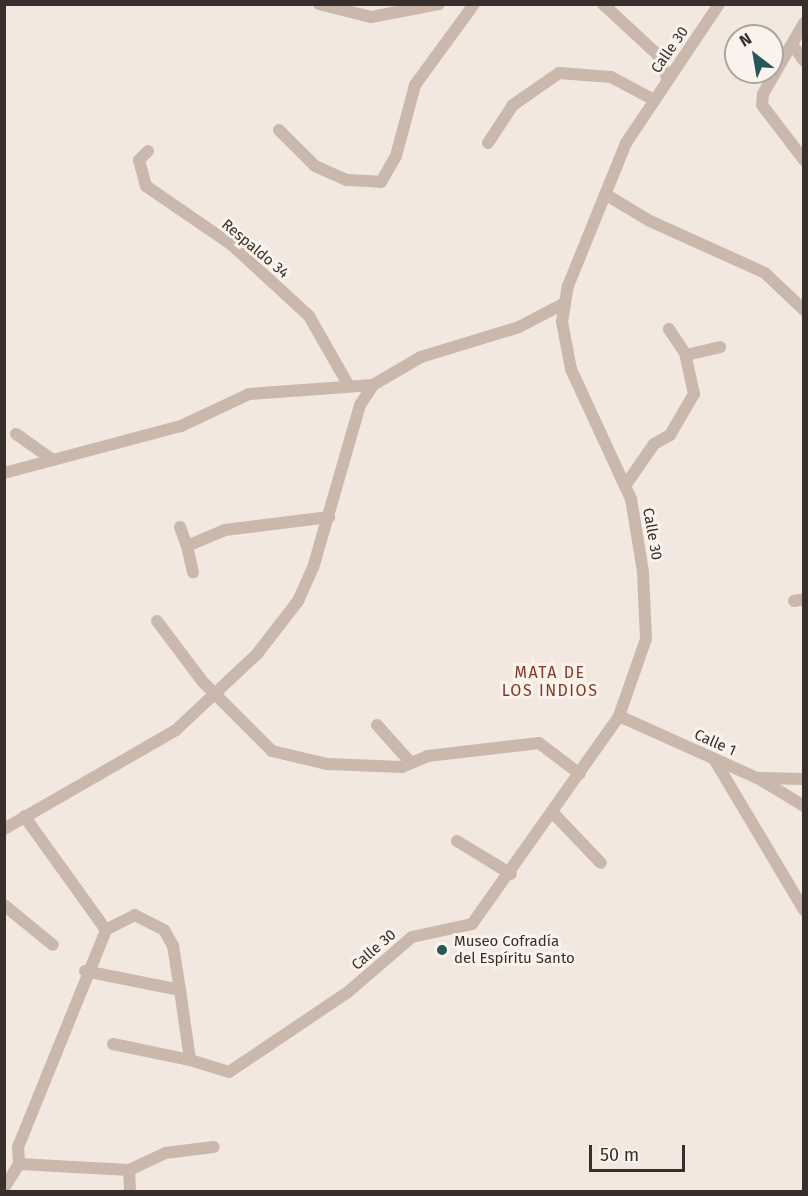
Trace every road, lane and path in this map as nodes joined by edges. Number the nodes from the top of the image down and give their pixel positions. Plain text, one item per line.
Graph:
1 (319, 4) edge
2 (439, 4) edge
3 (474, 4) edge
4 (603, 4) edge
5 (719, 4) edge
6 (804, 23) edge
7 (794, 47) junction
8 (804, 61) edge
9 (668, 80) junction
10 (654, 100) junction
11 (279, 130) dead end
12 (488, 143) dead end
13 (148, 151) dead end
14 (804, 160) edge
15 (605, 194) junction
16 (565, 303) junction
17 (804, 310) edge
18 (669, 329) dead end
19 (720, 347) dead end
20 (686, 355) junction
21 (373, 385) junction
22 (350, 386) junction
23 (16, 434) dead end
24 (53, 460) junction
25 (4, 473) edge
26 (625, 486) junction
27 (329, 517) junction
28 (180, 527) dead end
29 (187, 546) junction
30 (193, 573) dead end
31 (157, 621) dead end
32 (219, 693) junction
33 (619, 716) junction
34 (377, 724) dead end
35 (714, 758) junction
36 (411, 763) junction
37 (580, 774) junction
38 (757, 778) junction
39 (804, 779) edge
40 (804, 806) edge
41 (553, 813) junction
42 (24, 816) junction
43 (4, 829) edge
44 (457, 841) dead end
45 (601, 862) dead end
46 (511, 874) junction
47 (4, 905) edge
48 (804, 910) edge
49 (106, 930) junction
50 (53, 945) dead end
51 (85, 971) junction
52 (180, 990) junction
53 (112, 1044) dead end
54 (190, 1060) junction
55 (214, 1147) dead end
56 (19, 1164) junction
57 (129, 1170) junction
58 (4, 1188) edge
59 (130, 1191) edge

1 - 2 street
3 - 11 street
4 - 9 street
5 - 9 street, Calle 30
6 - 7 street
7 - 8 street
7 - 14 street
9 - 10 street, Calle 30
10 - 12 street
10 - 15 street, Calle 30
13 - 22 street, Respaldo 34
15 - 16 street, Calle 30
15 - 17 street
16 - 21 street
16 - 26 street, Calle 30
18 - 20 street
19 - 20 street
20 - 26 street
21 - 22 street
21 - 27 street
22 - 24 street
23 - 24 street
24 - 25 street
26 - 33 street, Calle 30
27 - 29 street
27 - 32 street
28 - 29 street
29 - 30 street
31 - 32 street
32 - 36 street
32 - 42 street
33 - 35 street, Calle 1
33 - 37 street, Calle 30
34 - 36 street
35 - 38 street, Calle 1
35 - 48 street
36 - 37 street
37 - 41 street, Calle 30
38 - 39 street, Calle 1
38 - 40 street
41 - 45 street
41 - 46 street, Calle 30
42 - 43 street
42 - 49 street
44 - 46 street
46 - 54 street, Calle 30
47 - 50 street
49 - 51 street
49 - 52 street
51 - 52 street
51 - 56 street
52 - 54 street
53 - 54 street
55 - 57 street
56 - 57 street
56 - 58 street
57 - 59 street

